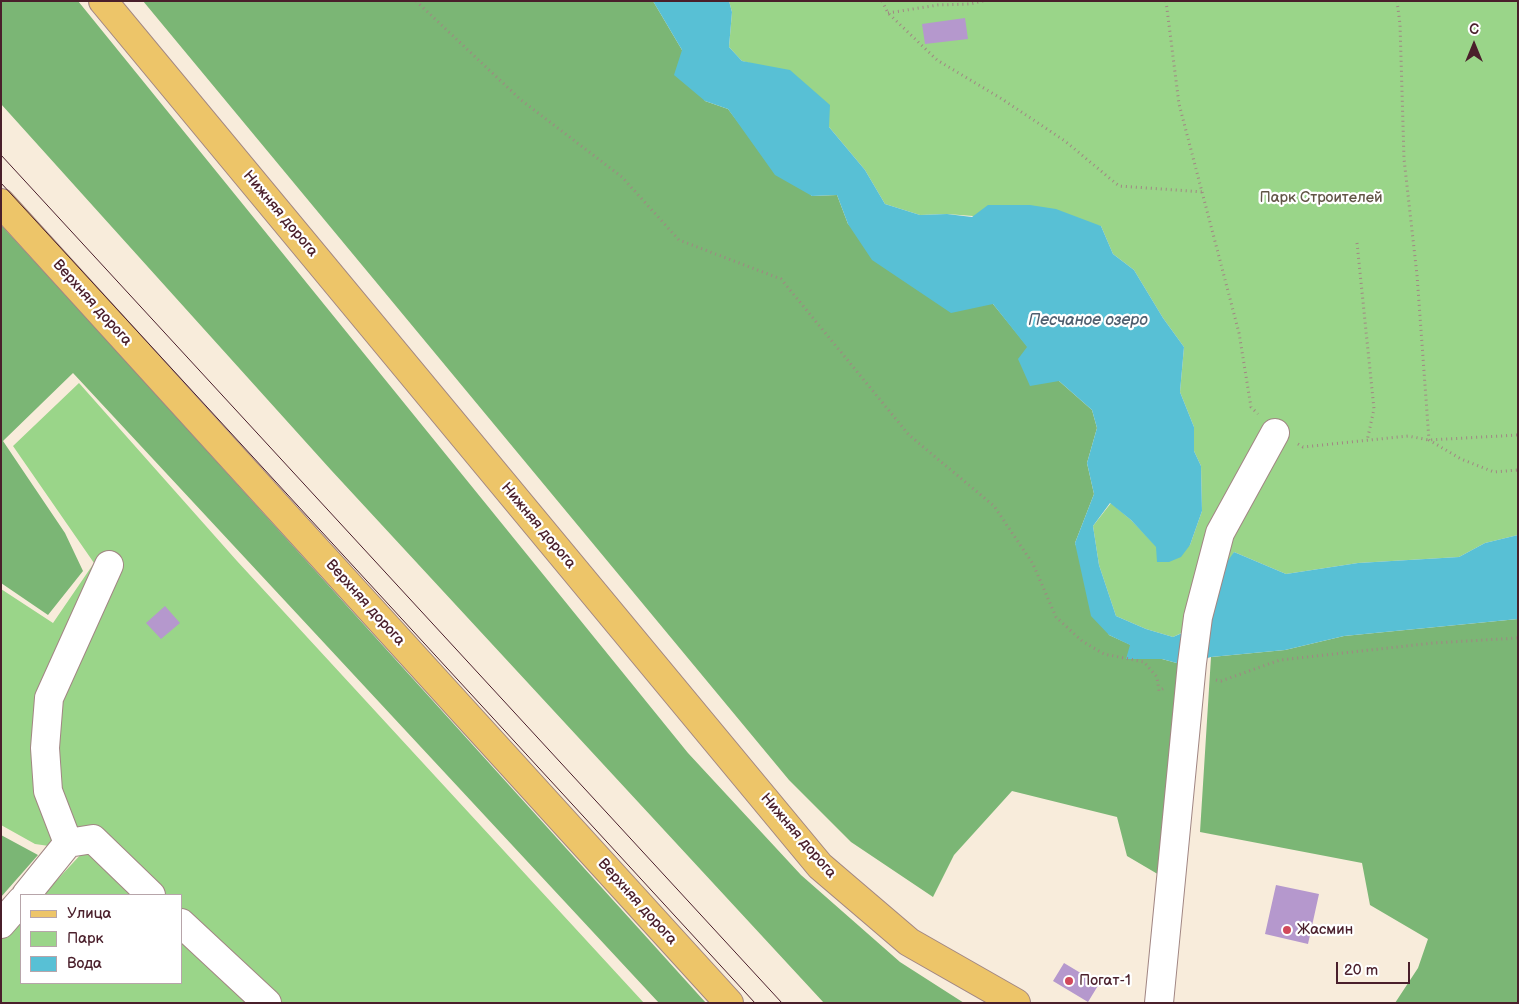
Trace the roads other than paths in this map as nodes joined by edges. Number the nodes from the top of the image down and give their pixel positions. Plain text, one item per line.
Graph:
1 (103, 1) edge
2 (1, 203) edge
3 (1275, 432) road end
4 (109, 565) dead end
5 (68, 844) junction
6 (27, 894) edge
7 (150, 894) edge
8 (20, 902) edge
9 (1, 924) edge
10 (182, 924) edge
11 (267, 1003) edge
12 (729, 1003) edge
13 (1016, 1003) edge
14 (1159, 1003) edge

1 - 13 main road, Нижняя дорога
2 - 12 main road, Верхняя дорога
3 - 14 street
4 - 5 street
5 - 6 street
5 - 7 street
8 - 9 street
10 - 11 street

